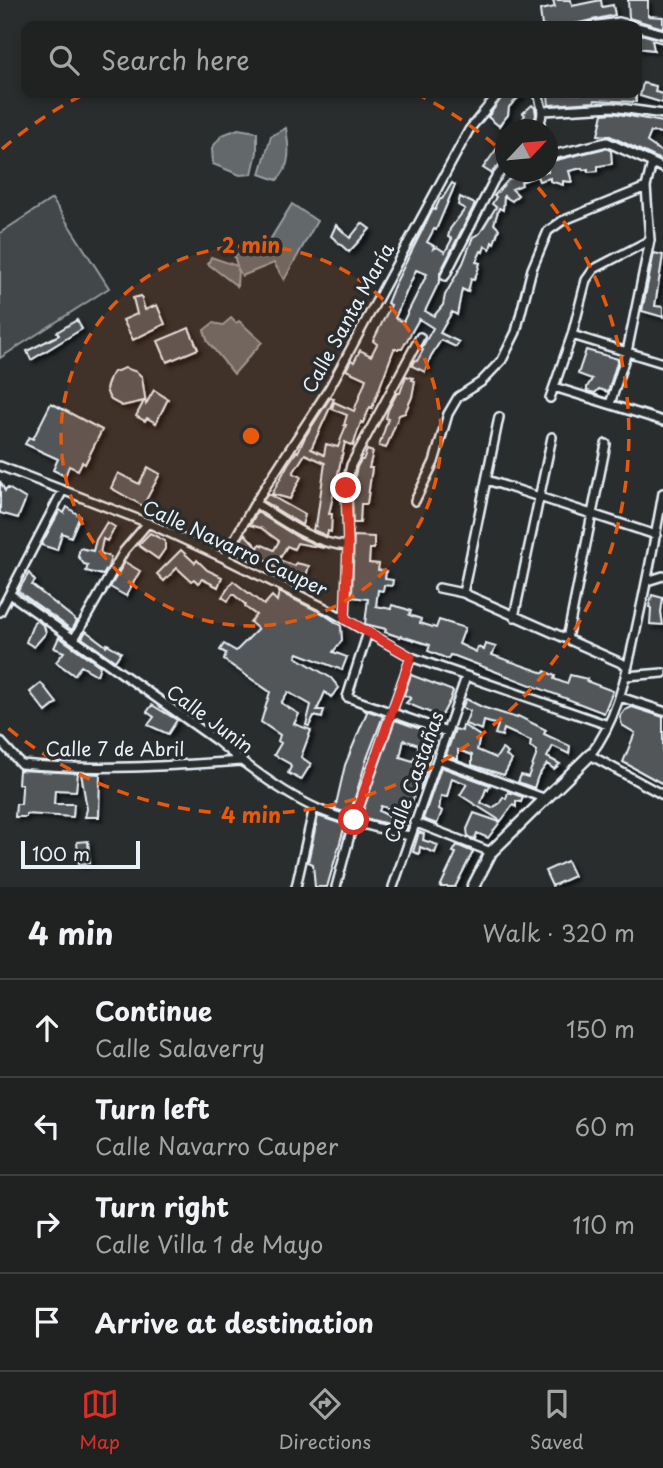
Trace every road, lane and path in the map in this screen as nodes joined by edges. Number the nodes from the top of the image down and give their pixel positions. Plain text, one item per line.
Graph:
1 (642, 29) edge
2 (663, 34) edge
3 (495, 98) edge
4 (539, 98) edge
5 (543, 111) junction
6 (663, 114) edge
7 (542, 119) edge
8 (558, 154) edge
9 (652, 163) junction
10 (663, 168) edge
11 (495, 179) edge
12 (646, 187) junction
13 (650, 240) junction
14 (445, 276) dead end
15 (572, 335) junction
16 (420, 337) dead end
17 (627, 352) junction
18 (663, 363) edge
19 (554, 387) junction
20 (550, 398) dead end
21 (610, 404) junction
22 (499, 417) dead end
23 (663, 421) edge
24 (552, 437) dead end
25 (606, 444) dead end
26 (0, 466) edge
27 (486, 480) junction
28 (63, 490) junction
29 (663, 493) edge
30 (539, 497) junction
31 (415, 501) dead end
32 (255, 503) junction
33 (592, 514) junction
34 (148, 523) junction
35 (656, 535) junction
36 (343, 545) junction
37 (224, 558) junction
38 (663, 576) edge
39 (648, 581) junction
40 (439, 587) dead end
41 (463, 593) junction
42 (10, 594) junction
43 (2, 601) edge
44 (0, 612) edge
45 (514, 617) junction
46 (345, 619) junction
47 (368, 632) junction
48 (74, 639) junction
49 (567, 639) junction
50 (411, 657) junction
51 (628, 666) junction
52 (663, 673) edge
53 (626, 676) junction
54 (466, 677) junction
55 (620, 696) junction
56 (663, 710) edge
57 (392, 712) junction
58 (608, 725) junction
59 (447, 732) junction
60 (0, 741) edge
61 (590, 755) junction
62 (438, 759) junction
63 (241, 761) junction
64 (663, 795) edge
65 (546, 799) junction
66 (314, 807) junction
67 (354, 820) junction
68 (414, 822) junction
69 (409, 836) junction
70 (491, 852) junction
71 (296, 887) edge
72 (336, 887) edge
73 (393, 887) edge
74 (473, 887) edge

1 - 2 street
3 - 32 street, Calle Santa María
4 - 5 street
5 - 6 street
5 - 7 street
8 - 9 street
9 - 10 street
9 - 12 street
11 - 14 street
12 - 13 street
12 - 31 street
13 - 15 street
13 - 17 street
15 - 17 street
15 - 19 street
16 - 36 street
17 - 18 street
17 - 21 street
19 - 20 street
19 - 21 street
21 - 23 street
22 - 27 street
24 - 30 street
25 - 33 street
26 - 28 street, Calle Navarro Cauper
27 - 30 street
27 - 41 street
28 - 34 street, Calle Navarro Cauper
28 - 42 street
29 - 35 street
30 - 33 street
30 - 45 street
32 - 36 street
32 - 37 street, Calle Santa María
33 - 35 street
33 - 49 street
34 - 37 street, Calle Navarro Cauper
34 - 48 street
35 - 39 street
36 - 46 street
37 - 46 street, Calle Navarro Cauper
38 - 39 street
39 - 51 street
40 - 41 street
41 - 45 street
42 - 43 street
42 - 48 street, Calle Junin
43 - 44 street
45 - 49 street
46 - 47 street, Calle Navarro Cauper
47 - 50 street, Calle Navarro Cauper
47 - 57 street
48 - 63 street, Calle Junin
49 - 51 street
50 - 54 street, Calle Navarro Cauper
50 - 57 street
51 - 53 street
52 - 53 street
53 - 55 street
54 - 58 street, Calle Navarro Cauper
54 - 59 street, Calle Castañas
55 - 56 street
55 - 58 street
57 - 59 street
57 - 67 street
58 - 61 street
59 - 62 street, Calle Castañas
60 - 63 street, Calle 7 de Abril
61 - 64 street
61 - 65 street
62 - 65 street
62 - 68 street, Calle Castañas
63 - 66 street, Calle Junin
65 - 70 street
66 - 67 street, Calle Junin
66 - 71 street
67 - 69 street, Calle Junin
67 - 72 street
68 - 69 street, Calle Castañas
68 - 70 street
69 - 73 street, Calle Castañas
70 - 74 street

